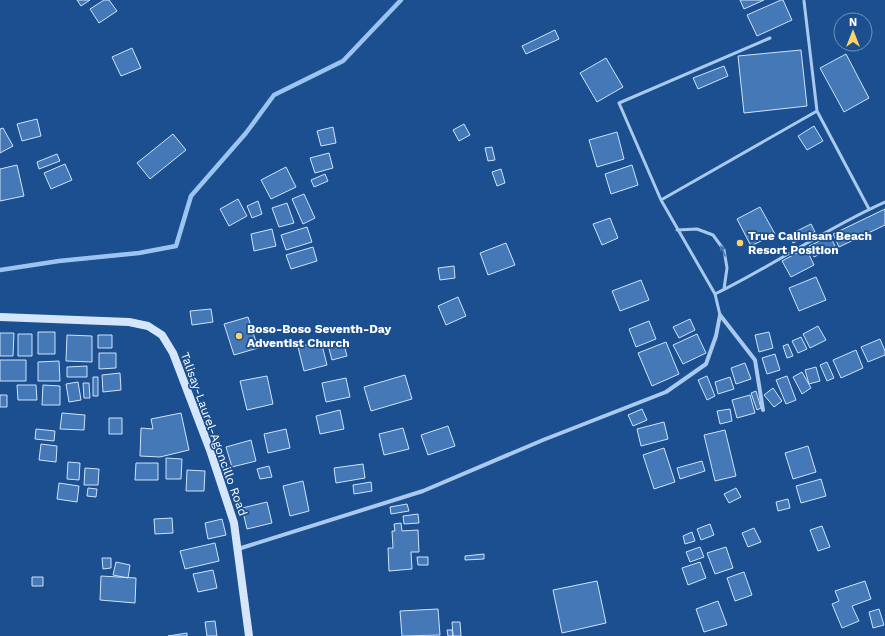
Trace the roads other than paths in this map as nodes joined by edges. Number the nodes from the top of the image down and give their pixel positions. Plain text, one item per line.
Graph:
1 (804, 1) dead end
2 (770, 38) dead end
3 (817, 111) junction
4 (661, 200) junction
5 (885, 202) edge
6 (869, 208) junction
7 (677, 230) junction
8 (724, 289) junction
9 (715, 294) junction
10 (720, 315) junction
11 (0, 317) edge
12 (763, 410) dead end
13 (238, 549) junction
14 (249, 636) edge

1 - 3 lane
2 - 4 lane
3 - 4 lane
3 - 6 lane
4 - 7 lane
5 - 6 lane
6 - 8 lane
8 -> 7 lane
7 - 9 lane
8 - 9 lane
9 - 10 lane
10 - 12 street
10 - 13 street
11 - 13 main road, Talisay-Laurel-Agoncillo Road
13 - 14 main road, Talisay-Laurel-Agoncillo Road

